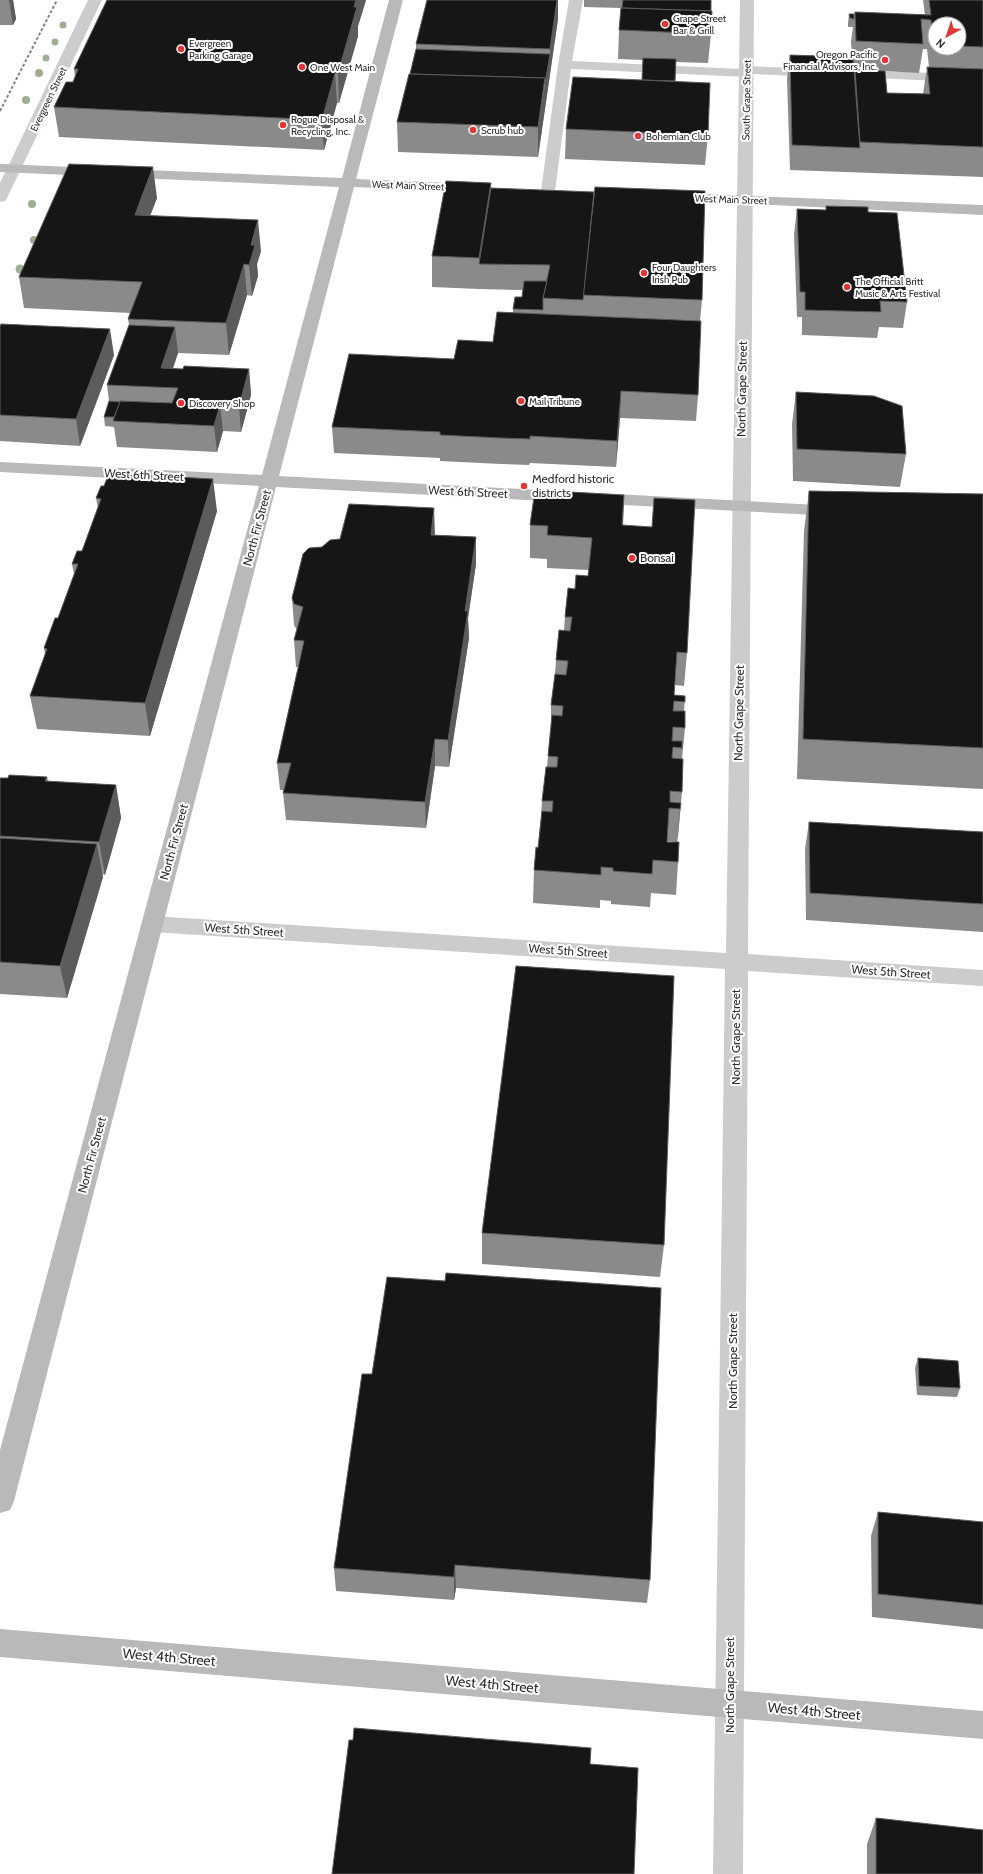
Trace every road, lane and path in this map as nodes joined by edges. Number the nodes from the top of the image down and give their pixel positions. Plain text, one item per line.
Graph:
1 (96, 0) edge
2 (396, 0) edge
3 (576, 0) edge
4 (747, 0) edge
5 (565, 65) junction
6 (747, 71) junction
7 (983, 79) edge
8 (7, 168) edge
9 (348, 183) junction
10 (487, 188) edge
11 (533, 190) edge
12 (548, 191) junction
13 (564, 192) edge
14 (659, 196) edge
15 (0, 198) edge
16 (744, 199) junction
17 (983, 210) edge
18 (0, 467) edge
19 (270, 481) junction
20 (741, 506) junction
21 (850, 512) edge
22 (152, 924) junction
23 (736, 962) junction
24 (983, 978) edge
25 (0, 1501) edge
26 (0, 1643) edge
27 (730, 1704) junction
28 (983, 1725) edge
29 (728, 1874) edge

1 - 8 street, Evergreen Street
2 - 9 street, North Fir Street
3 - 5 street
4 - 6 street, South Grape Street
5 - 6 street
5 - 12 street
6 - 7 street
6 - 16 street, South Grape Street
8 - 9 street, West Main Street
8 - 15 street, Evergreen Street
9 - 10 street, West Main Street
9 - 19 street, North Fir Street
11 - 12 street
12 - 13 street
14 - 16 street, West Main Street
16 - 17 street, West Main Street
16 - 20 street, North Grape Street
18 - 19 street, West 6th Street
19 - 20 street, West 6th Street
19 - 22 street, North Fir Street
20 - 21 street, West 6th Street
20 - 23 street, North Grape Street
22 - 23 street, West 5th Street
22 - 25 street, North Fir Street
23 - 24 street, West 5th Street
23 - 27 street, North Grape Street
26 - 27 street, West 4th Street
27 - 28 street, West 4th Street
27 - 29 street, North Grape Street

